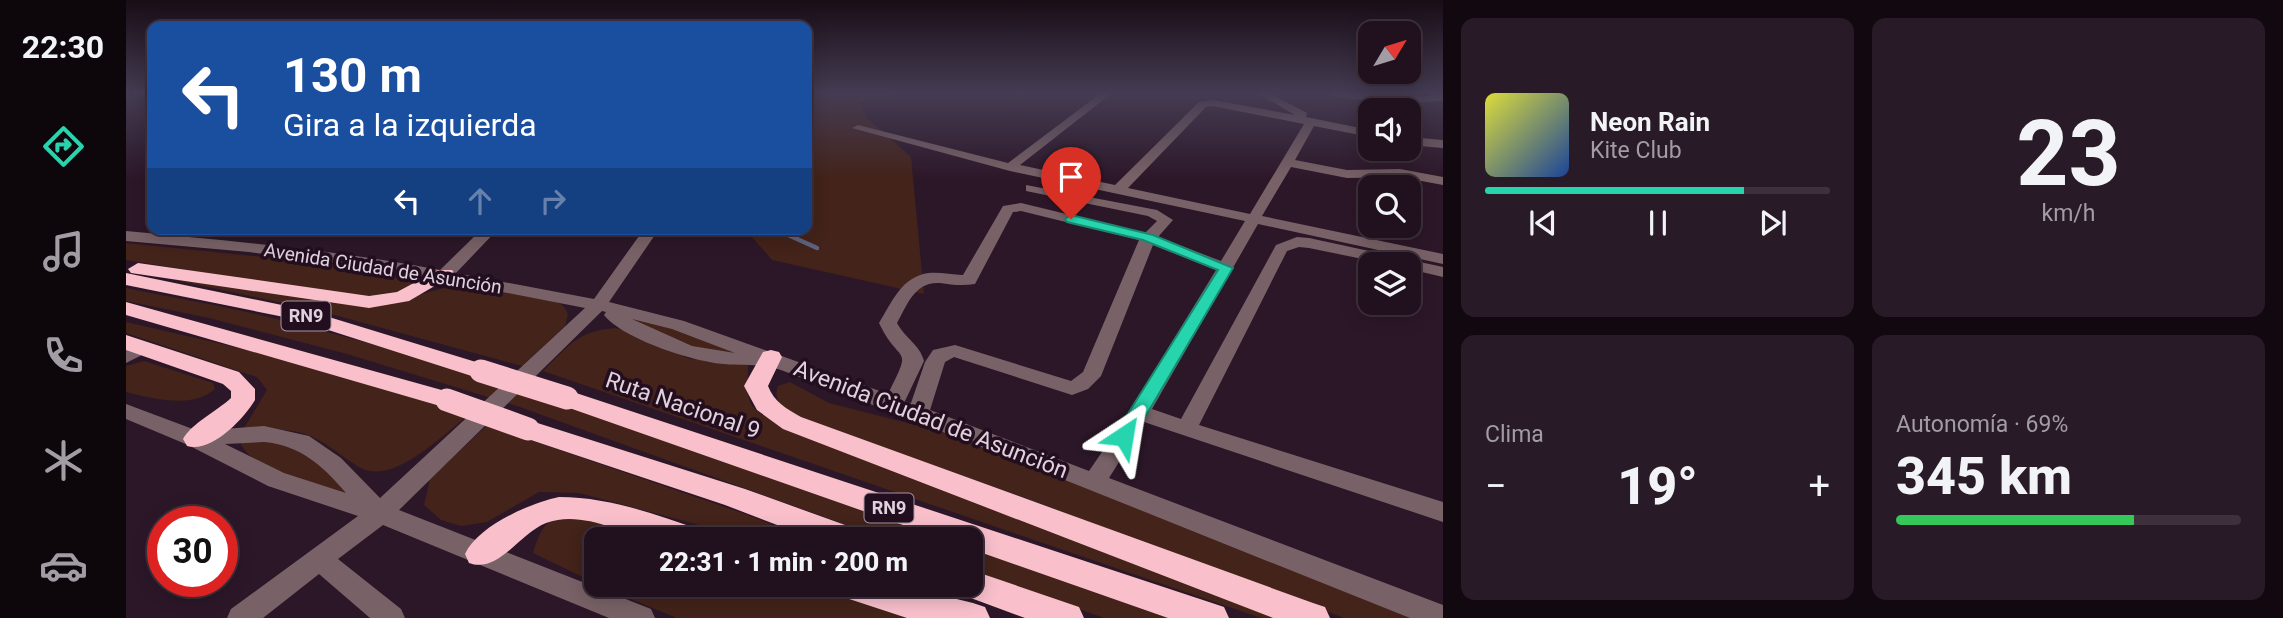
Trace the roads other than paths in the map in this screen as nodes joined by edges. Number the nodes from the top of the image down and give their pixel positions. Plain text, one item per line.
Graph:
1 (1069, 122) edge
2 (1185, 122) edge
3 (1311, 122) joint
4 (858, 128) dead end
5 (1358, 131) edge
6 (1421, 142) edge
7 (1443, 144) edge
8 (1287, 162) junction
9 (1010, 167) junction
10 (1443, 181) edge
11 (1031, 188) dead end
12 (1119, 189) junction
13 (1256, 218) junction
14 (147, 234) edge
15 (160, 235) edge
16 (485, 235) edge
17 (648, 235) edge
18 (126, 236) edge
19 (1148, 237) junction
20 (1358, 253) edge
21 (1443, 259) edge
22 (1421, 267) edge
23 (126, 268) edge
24 (1226, 268) junction
25 (1443, 272) edge
26 (445, 274) junction
27 (126, 279) edge
28 (598, 305) junction
29 (126, 308) edge
30 (131, 349) edge
31 (771, 358) junction
32 (893, 404) junction
33 (126, 411) edge
34 (1139, 413) junction
35 (918, 414) junction
36 (1187, 428) junction
37 (196, 439) junction
38 (1094, 482) junction
39 (1443, 512) edge
40 (380, 513) junction
41 (650, 527) edge
42 (816, 527) edge
43 (480, 554) junction
44 (320, 560) junction
45 (983, 588) edge
46 (887, 597) edge
47 (241, 618) edge
48 (391, 618) edge
49 (641, 618) edge
50 (973, 618) edge
51 (1068, 618) edge
52 (1212, 618) edge
53 (1312, 618) edge
54 (1443, 618) edge

1 - 9 street
2 - 12 street
3 - 5 street
3 - 8 street
4 - 9 street
6 - 7 street
8 - 10 street
8 - 13 street
9 - 12 street
11 - 19 street
12 - 13 street
13 - 21 street
13 - 24 street
14 - 18 street, Avenida Ciudad de Asunción
15 - 26 street, Avenida Ciudad de Asunción
16 - 26 street
17 - 28 street
19 - 24 street
19 - 32 street
19 - 35 street
20 - 36 street
22 - 25 street
23 - 26 highway
24 - 34 street
26 - 28 street, Avenida Ciudad de Asunción
27 - 52 highway, Ruta Nacional 9 / RN9, bridge
28 - 31 street, Avenida Ciudad de Asunción
28 - 40 street
29 - 42 highway, RN9, bridge
30 - 37 highway
31 - 32 street, Avenida Ciudad de Asunción
31 - 53 highway
32 - 35 street, Avenida Ciudad de Asunción
33 - 37 street
34 - 36 street
34 - 38 street
35 - 38 street, Avenida Ciudad de Asunción
36 - 39 street
37 - 40 street
37 - 40 street
38 - 54 street, Avenida Ciudad de Asunción
40 - 43 street
40 - 44 street
41 - 43 highway
43 - 49 street
44 - 47 street
44 - 48 street
45 - 51 highway
46 - 50 highway

